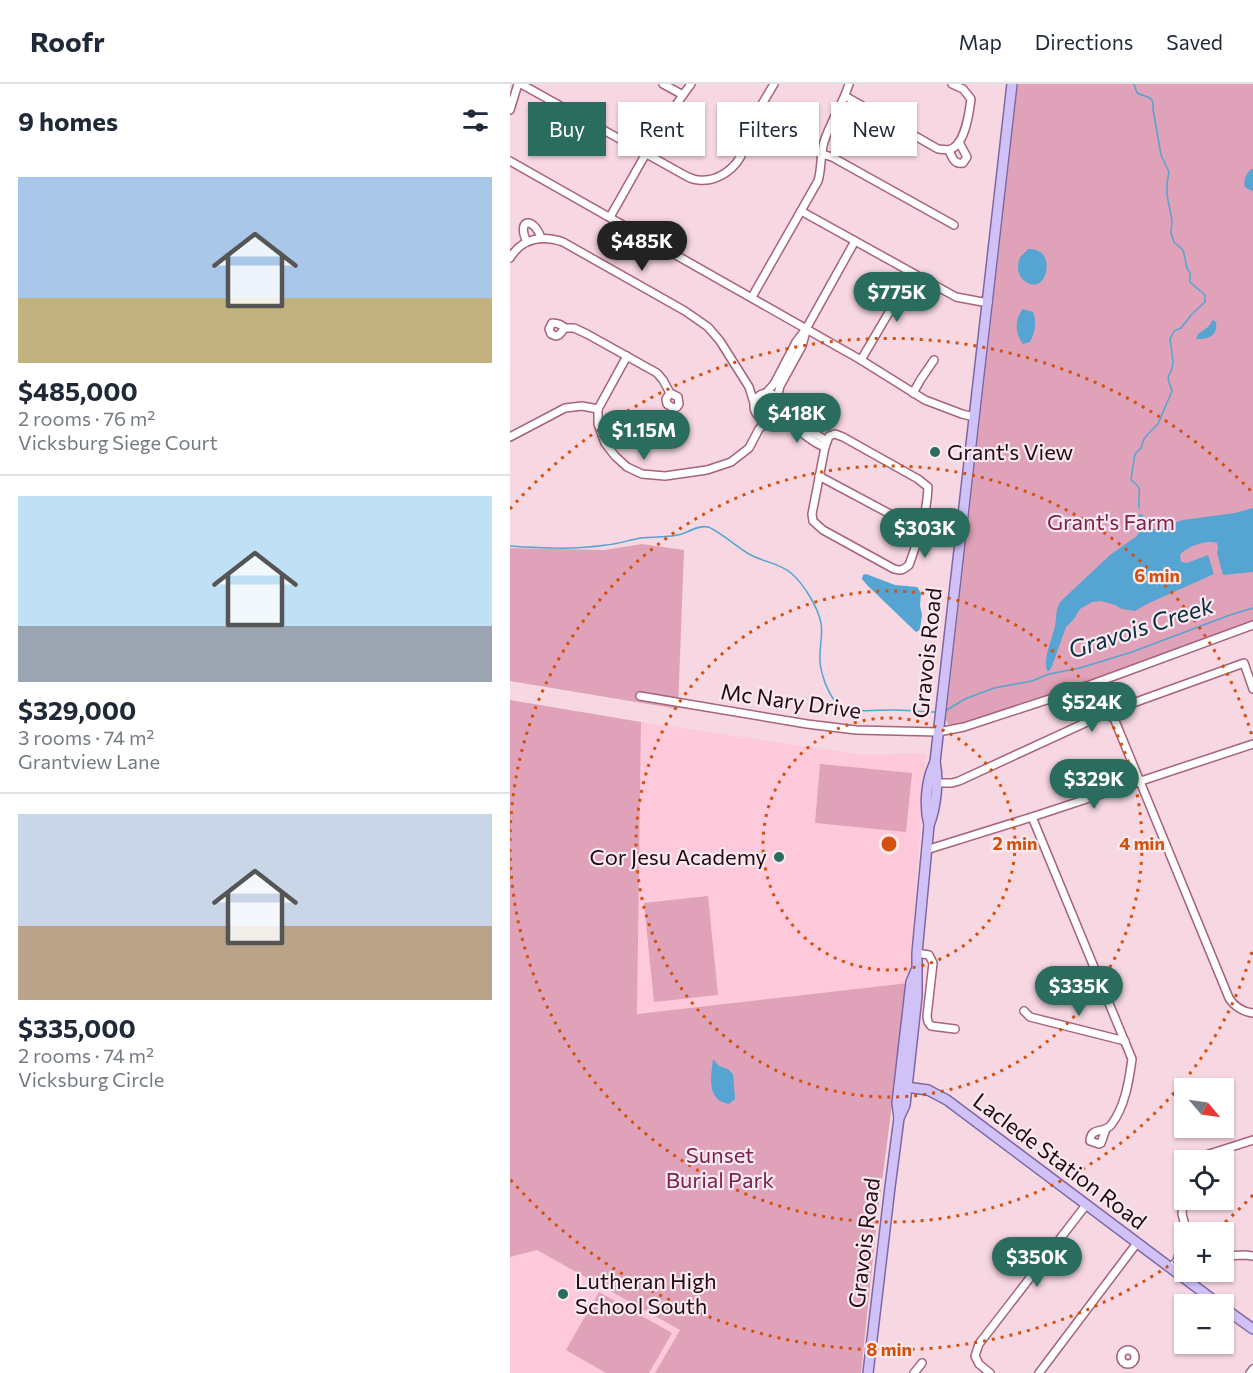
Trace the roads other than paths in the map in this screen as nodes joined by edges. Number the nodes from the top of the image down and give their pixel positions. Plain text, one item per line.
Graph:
1 (520, 84) edge
2 (663, 84) edge
3 (691, 84) edge
4 (774, 84) edge
5 (849, 84) edge
6 (952, 84) edge
7 (1012, 84) edge
8 (683, 95) junction
9 (845, 96) junction
10 (679, 102) edge
11 (510, 110) edge
12 (618, 138) edge
13 (959, 143) junction
14 (950, 150) junction
15 (822, 154) junction
16 (644, 156) edge
17 (651, 156) edge
18 (510, 161) edge
19 (801, 211) junction
20 (610, 217) junction
21 (954, 225) dead end
22 (541, 238) junction
23 (855, 241) junction
24 (527, 242) junction
25 (510, 258) edge
26 (912, 273) junction
27 (752, 297) junction
28 (988, 303) junction
29 (565, 328) dead end
30 (806, 329) junction
31 (627, 356) junction
32 (861, 360) junction
33 (934, 360) dead end
34 (748, 387) junction
35 (670, 393) dead end
36 (764, 393) junction
37 (913, 393) junction
38 (779, 402) junction
39 (754, 403) junction
40 (598, 409) junction
41 (757, 416) junction
42 (974, 417) junction
43 (772, 418) junction
44 (759, 429) junction
45 (510, 437) edge
46 (826, 444) junction
47 (819, 476) junction
48 (920, 530) junction
49 (1253, 625) edge
50 (1253, 689) edge
51 (640, 696) dead end
52 (1112, 711) junction
53 (938, 732) junction
54 (1253, 744) edge
55 (935, 762) junction
56 (1140, 782) junction
57 (936, 783) junction
58 (1032, 817) junction
59 (928, 825) junction
60 (926, 850) junction
61 (917, 953) junction
62 (916, 967) junction
63 (1024, 1011) dead end
64 (1253, 1013) edge
65 (955, 1029) dead end
66 (1125, 1041) junction
67 (909, 1073) junction
68 (903, 1086) junction
69 (923, 1089) junction
70 (1106, 1130) dead end
71 (1253, 1140) edge
72 (1222, 1150) edge
73 (1086, 1205) junction
74 (1137, 1243) junction
75 (1250, 1254) edge
76 (1234, 1255) edge
77 (1174, 1261) edge
78 (1197, 1282) edge
79 (1209, 1294) edge
80 (1234, 1315) edge
81 (1253, 1329) edge
82 (922, 1363) dead end
83 (1126, 1365) dead end
84 (1253, 1369) edge
85 (868, 1373) edge
86 (914, 1373) edge
87 (990, 1373) edge
88 (1040, 1373) edge
89 (1121, 1373) edge
90 (1250, 1373) edge

1 - 11 street
1 - 12 street
2 - 8 street
3 - 8 street
4 - 17 street
5 - 9 street
6 - 13 street
7 - 28 main road, Gravois Road
8 - 10 street
9 - 14 street
9 - 15 street
13 - 14 street
13 - 14 street
15 - 19 street
15 - 21 street
16 - 20 street
18 - 20 street
19 - 23 street
19 - 27 street
20 - 27 street
22 - 24 street
22 - 24 street
22 - 34 street
23 - 26 street
23 - 30 street
24 - 25 street
26 - 28 street
26 - 32 street
27 - 30 street
28 - 42 main road, Gravois Road
29 - 31 street
30 - 32 street
30 - 36 street
30 - 38 street
31 - 35 street
31 - 40 street
32 - 37 street
33 - 37 street
34 - 36 street
34 - 39 street
36 - 38 street
36 - 39 street
37 - 42 street
38 - 43 street
38 - 46 street
39 - 41 street
40 - 44 street
40 - 45 street
41 - 43 street
41 - 44 street
42 - 53 main road, Gravois Road
43 - 44 street
43 - 46 street
46 - 47 street
46 - 48 street
47 - 48 street
47 - 48 street
49 - 53 street, Mc Nary Drive
50 - 52 street
51 - 53 street, Mc Nary Drive
52 - 56 street
52 - 57 street
53 - 55 main road, Gravois Road
54 - 56 street
55 - 57 main road, Gravois Road
55 - 59 main road, Gravois Road
56 - 58 street
56 - 64 street
57 - 59 main road, Gravois Road
58 - 60 street
58 - 66 street
59 - 60 main road, Gravois Road
60 - 61 main road, Gravois Road
61 - 62 main road, Gravois Road
61 - 65 street
62 - 67 main road, Gravois Road
62 - 68 main road, Gravois Road
63 - 66 street
66 - 70 street
67 - 68 main road, Gravois Road
67 - 69 main road
68 - 69 main road, Laclede Station Road
68 - 85 main road, Gravois Road
69 - 73 main road, Laclede Station Road
71 - 72 street
73 - 74 main road, Laclede Station Road
73 - 87 street
74 - 77 main road, Laclede Station Road
74 - 88 street
75 - 76 street
78 - 79 main road, Laclede Station Road
80 - 81 main road
82 - 86 street
83 - 89 street
84 - 90 street

